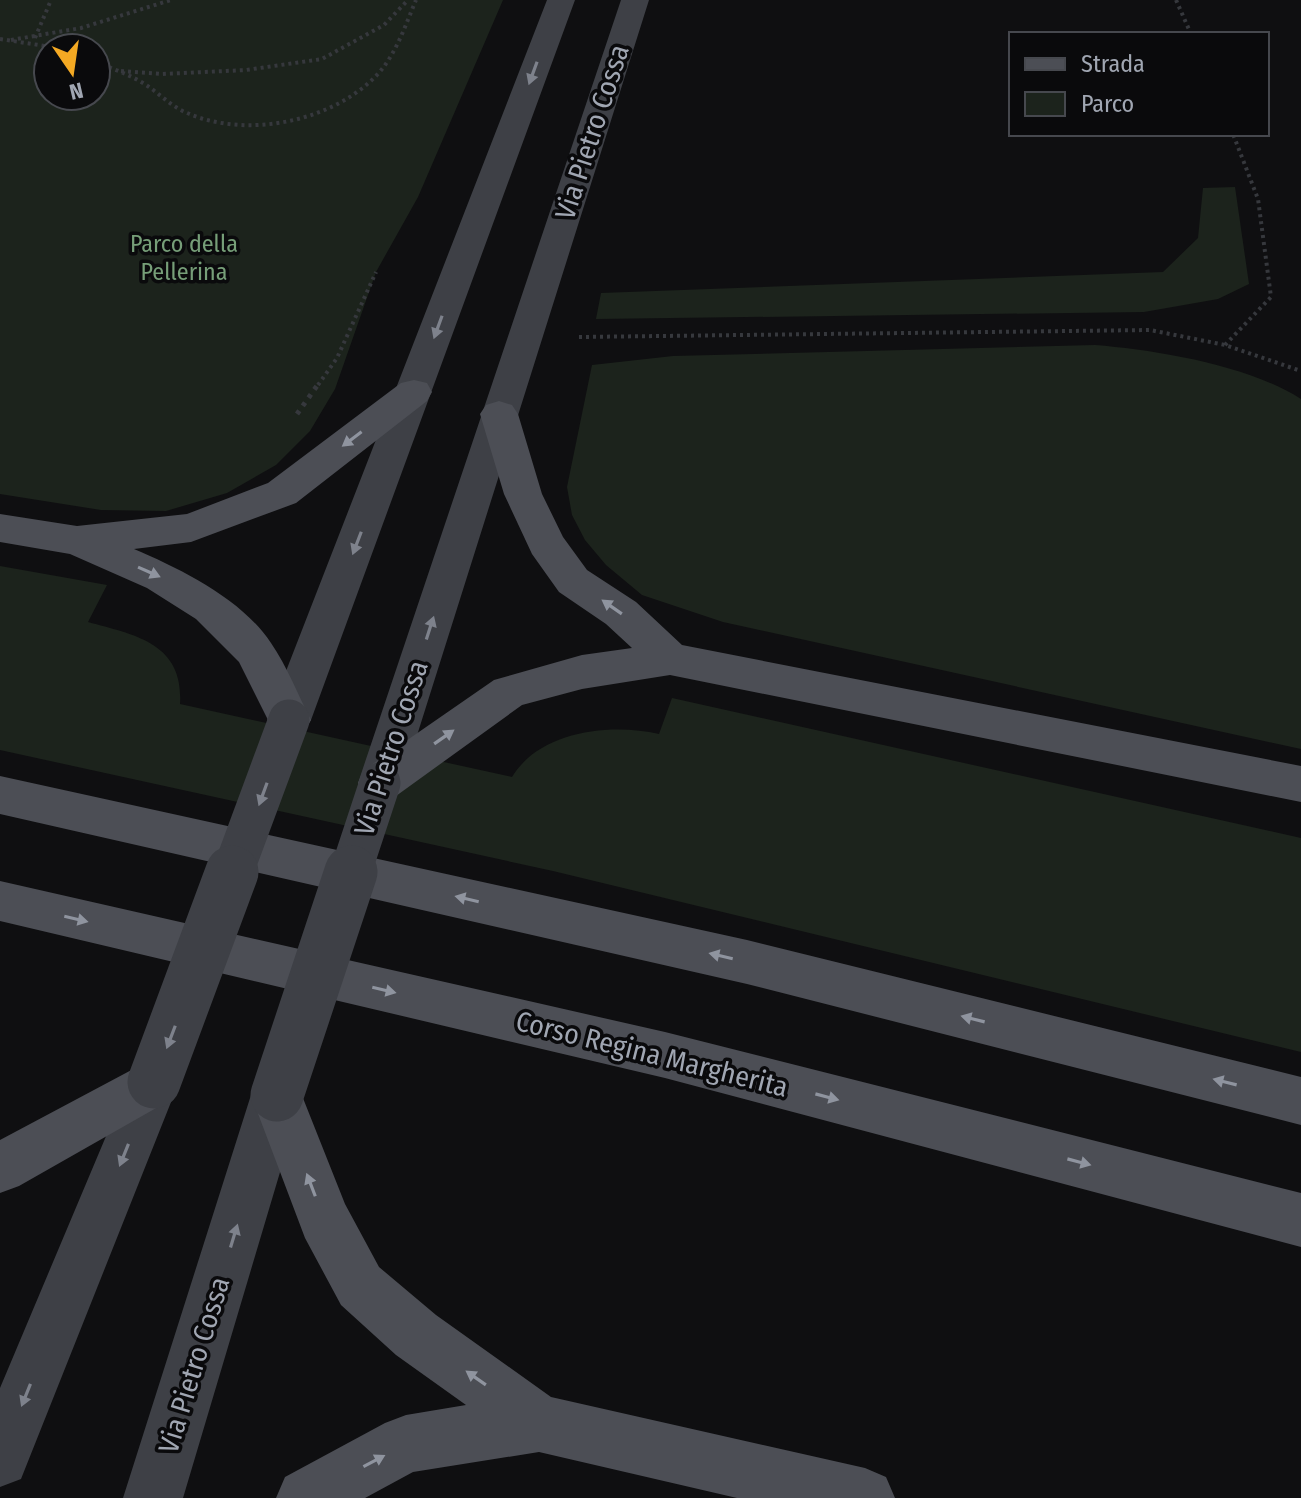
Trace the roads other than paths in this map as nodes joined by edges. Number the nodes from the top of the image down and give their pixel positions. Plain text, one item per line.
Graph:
1 (561, 0) edge
2 (635, 0) edge
3 (414, 392) junction
4 (499, 414) junction
5 (0, 528) edge
6 (77, 541) junction
7 (670, 659) junction
8 (289, 720) junction
9 (380, 783) junction
10 (1301, 784) edge
11 (0, 795) edge
12 (0, 901) edge
13 (154, 1082) junction
14 (277, 1095) junction
15 (1301, 1101) edge
16 (0, 1168) edge
17 (1301, 1220) edge
18 (539, 1423) junction
19 (0, 1458) edge
20 (153, 1498) edge
21 (306, 1498) edge
22 (865, 1498) edge

1 -> 3 main road
2 - 4 main road, Via Pietro Cossa
3 -> 6 main road
3 -> 8 main road
7 -> 4 main road
9 -> 4 main road, Via Pietro Cossa
5 - 6 main road
6 -> 8 main road
9 -> 7 main road
7 - 10 main road
8 -> 13 main road, bridge
9 - 14 main road, Via Pietro Cossa, bridge
15 -> 11 main road
12 -> 17 main road, Corso Regina Margherita
13 - 16 main road
13 -> 19 main road
18 -> 14 main road
20 -> 14 main road, Via Pietro Cossa
21 -> 18 main road
18 - 22 main road

